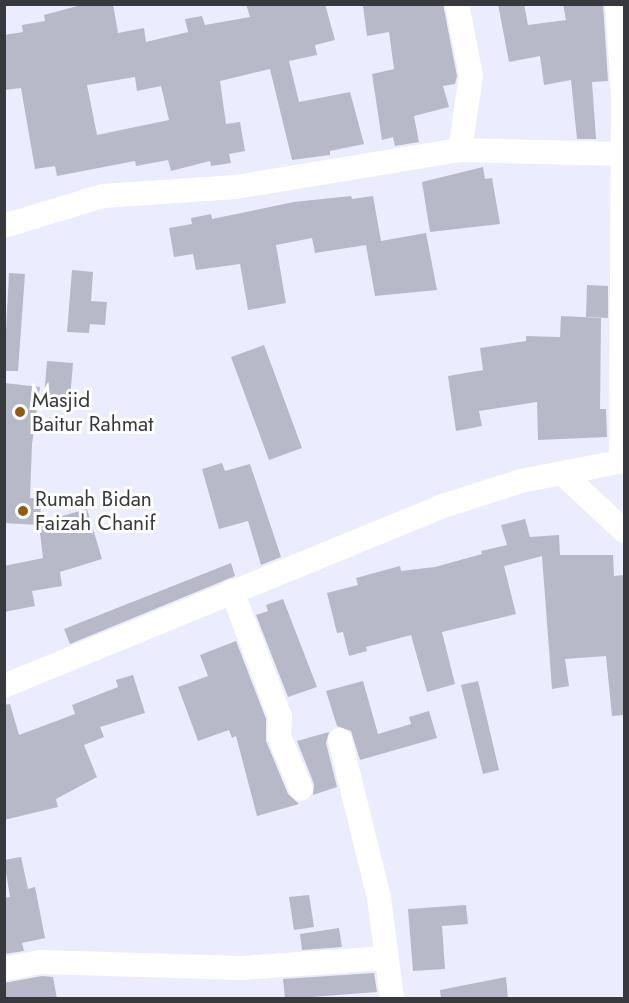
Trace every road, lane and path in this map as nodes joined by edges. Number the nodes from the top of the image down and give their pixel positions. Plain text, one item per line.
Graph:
1 (457, 4) edge
2 (617, 4) edge
3 (623, 94) edge
4 (460, 150) junction
5 (624, 154) edge
6 (4, 226) edge
7 (617, 461) edge
8 (570, 471) junction
9 (624, 531) edge
10 (232, 591) junction
11 (4, 686) edge
12 (340, 740) dead end
13 (301, 789) dead end
14 (387, 958) junction
15 (4, 969) edge
16 (392, 999) edge

1 - 4 street
2 - 3 street
3 - 5 street
4 - 5 street
4 - 6 street
5 - 7 street
7 - 8 street
8 - 9 street
8 - 10 street
10 - 11 street
10 - 13 street
12 - 14 street
14 - 15 street
14 - 16 street

